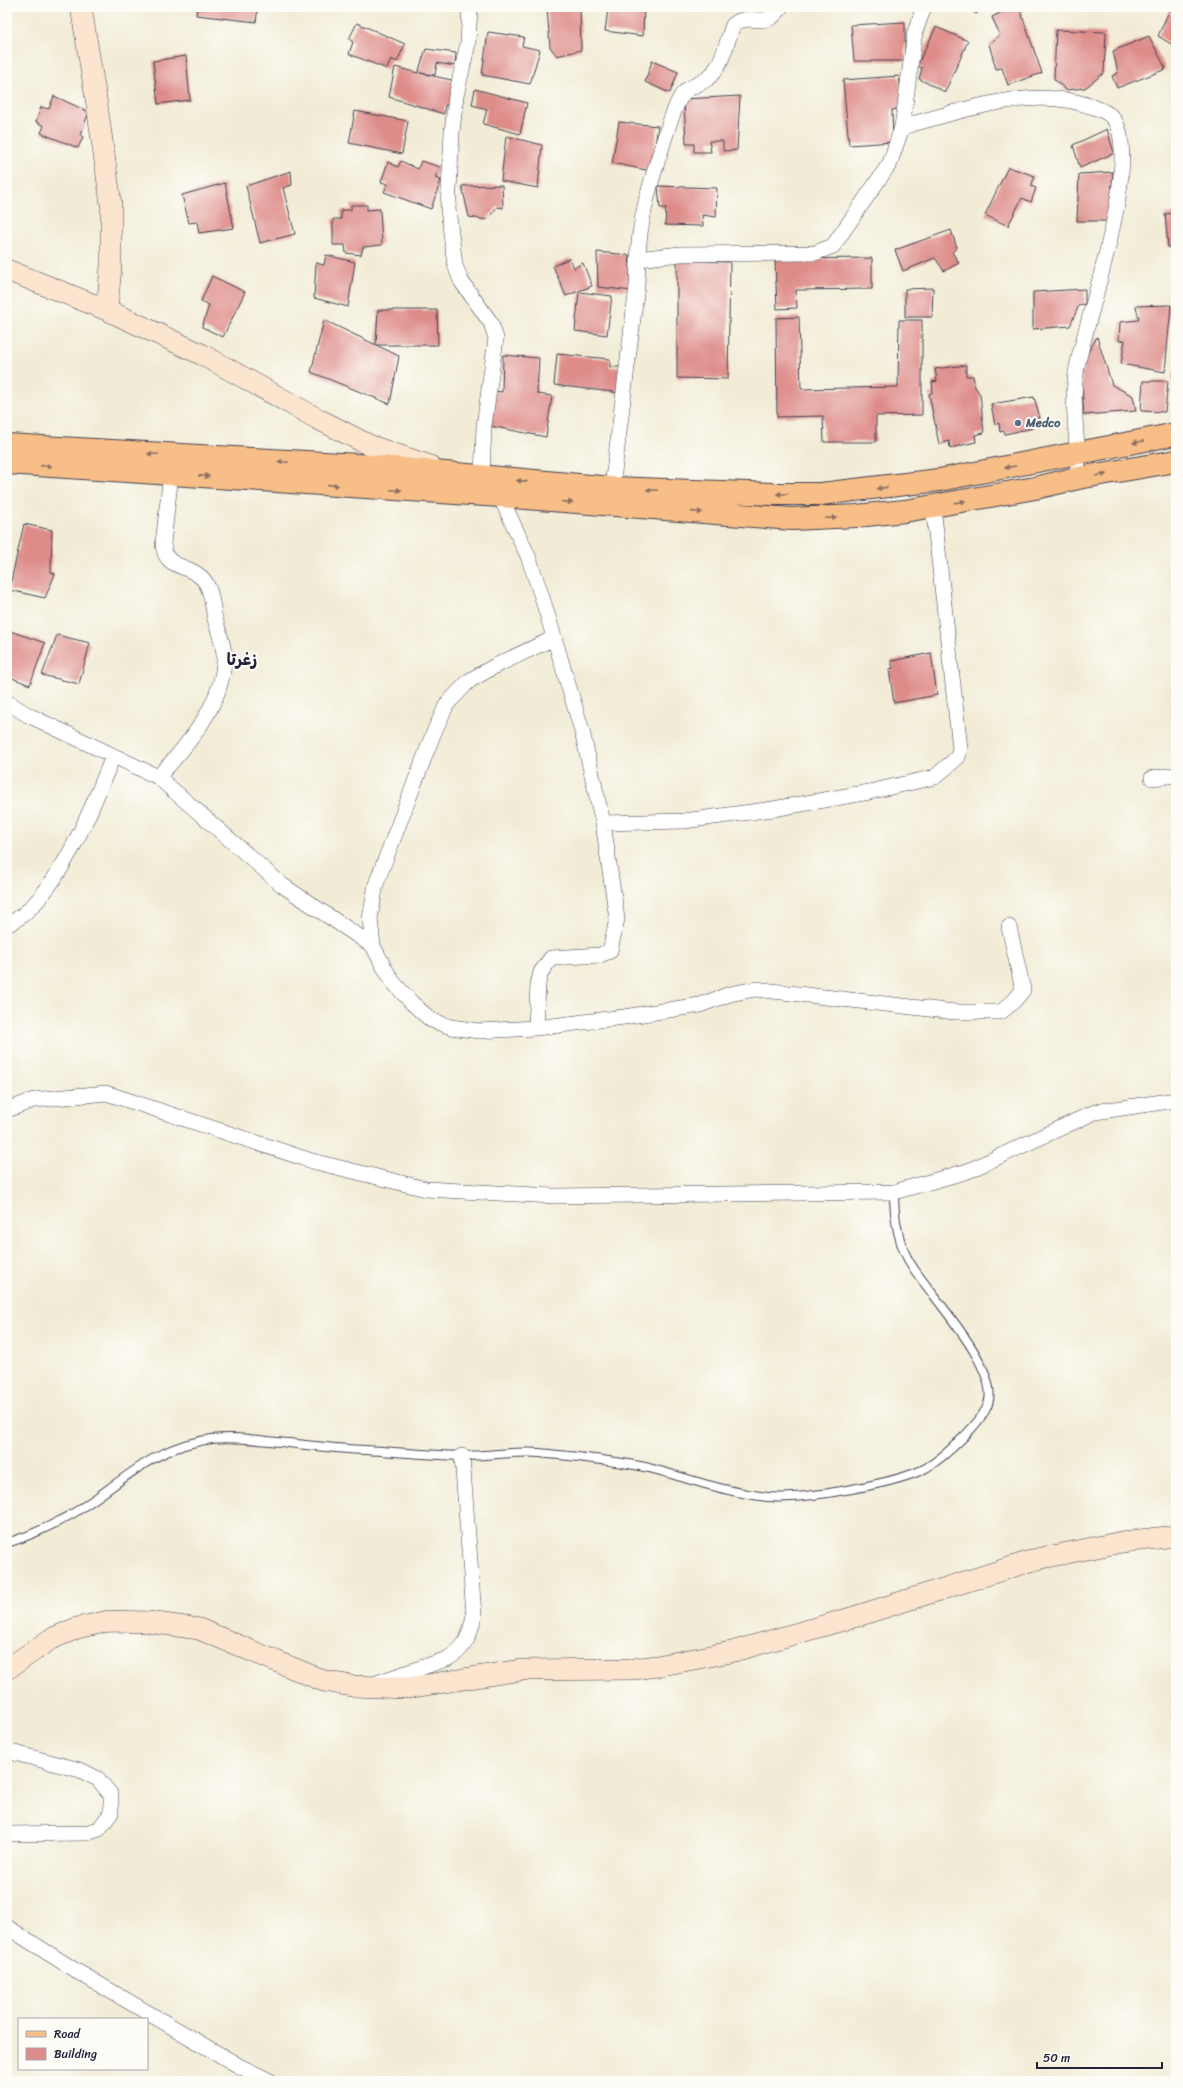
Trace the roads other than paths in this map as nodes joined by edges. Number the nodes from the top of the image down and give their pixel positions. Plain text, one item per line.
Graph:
1 (81, 7) edge
2 (470, 7) edge
3 (781, 7) edge
4 (924, 7) edge
5 (902, 127) junction
6 (638, 259) junction
7 (7, 270) edge
8 (107, 310) junction
9 (1176, 434) edge
10 (7, 445) edge
11 (1079, 454) junction
12 (1176, 461) edge
13 (7, 463) edge
14 (359, 465) junction
15 (171, 474) junction
16 (461, 475) junction
17 (482, 477) junction
18 (1078, 478) junction
19 (357, 487) junction
20 (612, 488) junction
21 (500, 496) junction
22 (933, 506) junction
23 (554, 638) junction
24 (7, 702) edge
25 (113, 756) junction
26 (1176, 775) edge
27 (158, 777) junction
28 (1152, 778) dead end
29 (603, 823) junction
30 (7, 925) edge
31 (1009, 927) dead end
32 (372, 946) junction
33 (536, 1028) junction
34 (1176, 1100) edge
35 (7, 1110) edge
36 (894, 1192) junction
37 (462, 1456) junction
38 (1176, 1536) edge
39 (7, 1543) edge
40 (7, 1669) edge
41 (352, 1686) junction
42 (7, 1751) edge
43 (7, 1834) edge
44 (7, 1927) edge
45 (270, 2081) edge

1 - 8 street
2 - 17 street
3 - 6 street
4 - 5 street
5 - 6 street
5 - 11 street
6 - 20 street
7 - 8 street
8 - 16 street
9 -> 11 main road
14 -> 10 main road
11 - 18 street
11 -> 20 main road
18 -> 12 main road
13 -> 15 main road
14 - 16 main road
14 - 19 main road
15 -> 19 main road
15 - 27 street
16 - 17 main road
20 -> 17 main road
22 -> 18 main road
19 -> 21 main road
21 -> 22 main road
21 - 23 street
22 - 29 street
23 - 29 street
23 - 32 street
24 - 25 street
25 - 27 street
25 - 30 street
26 - 28 street
27 - 32 street
29 - 33 street
31 - 33 street
32 - 33 street
34 - 36 street
35 - 36 street
36 - 37 lane
37 - 39 lane
37 - 41 street
38 - 41 street
40 - 41 street
42 - 43 street
44 - 45 street

